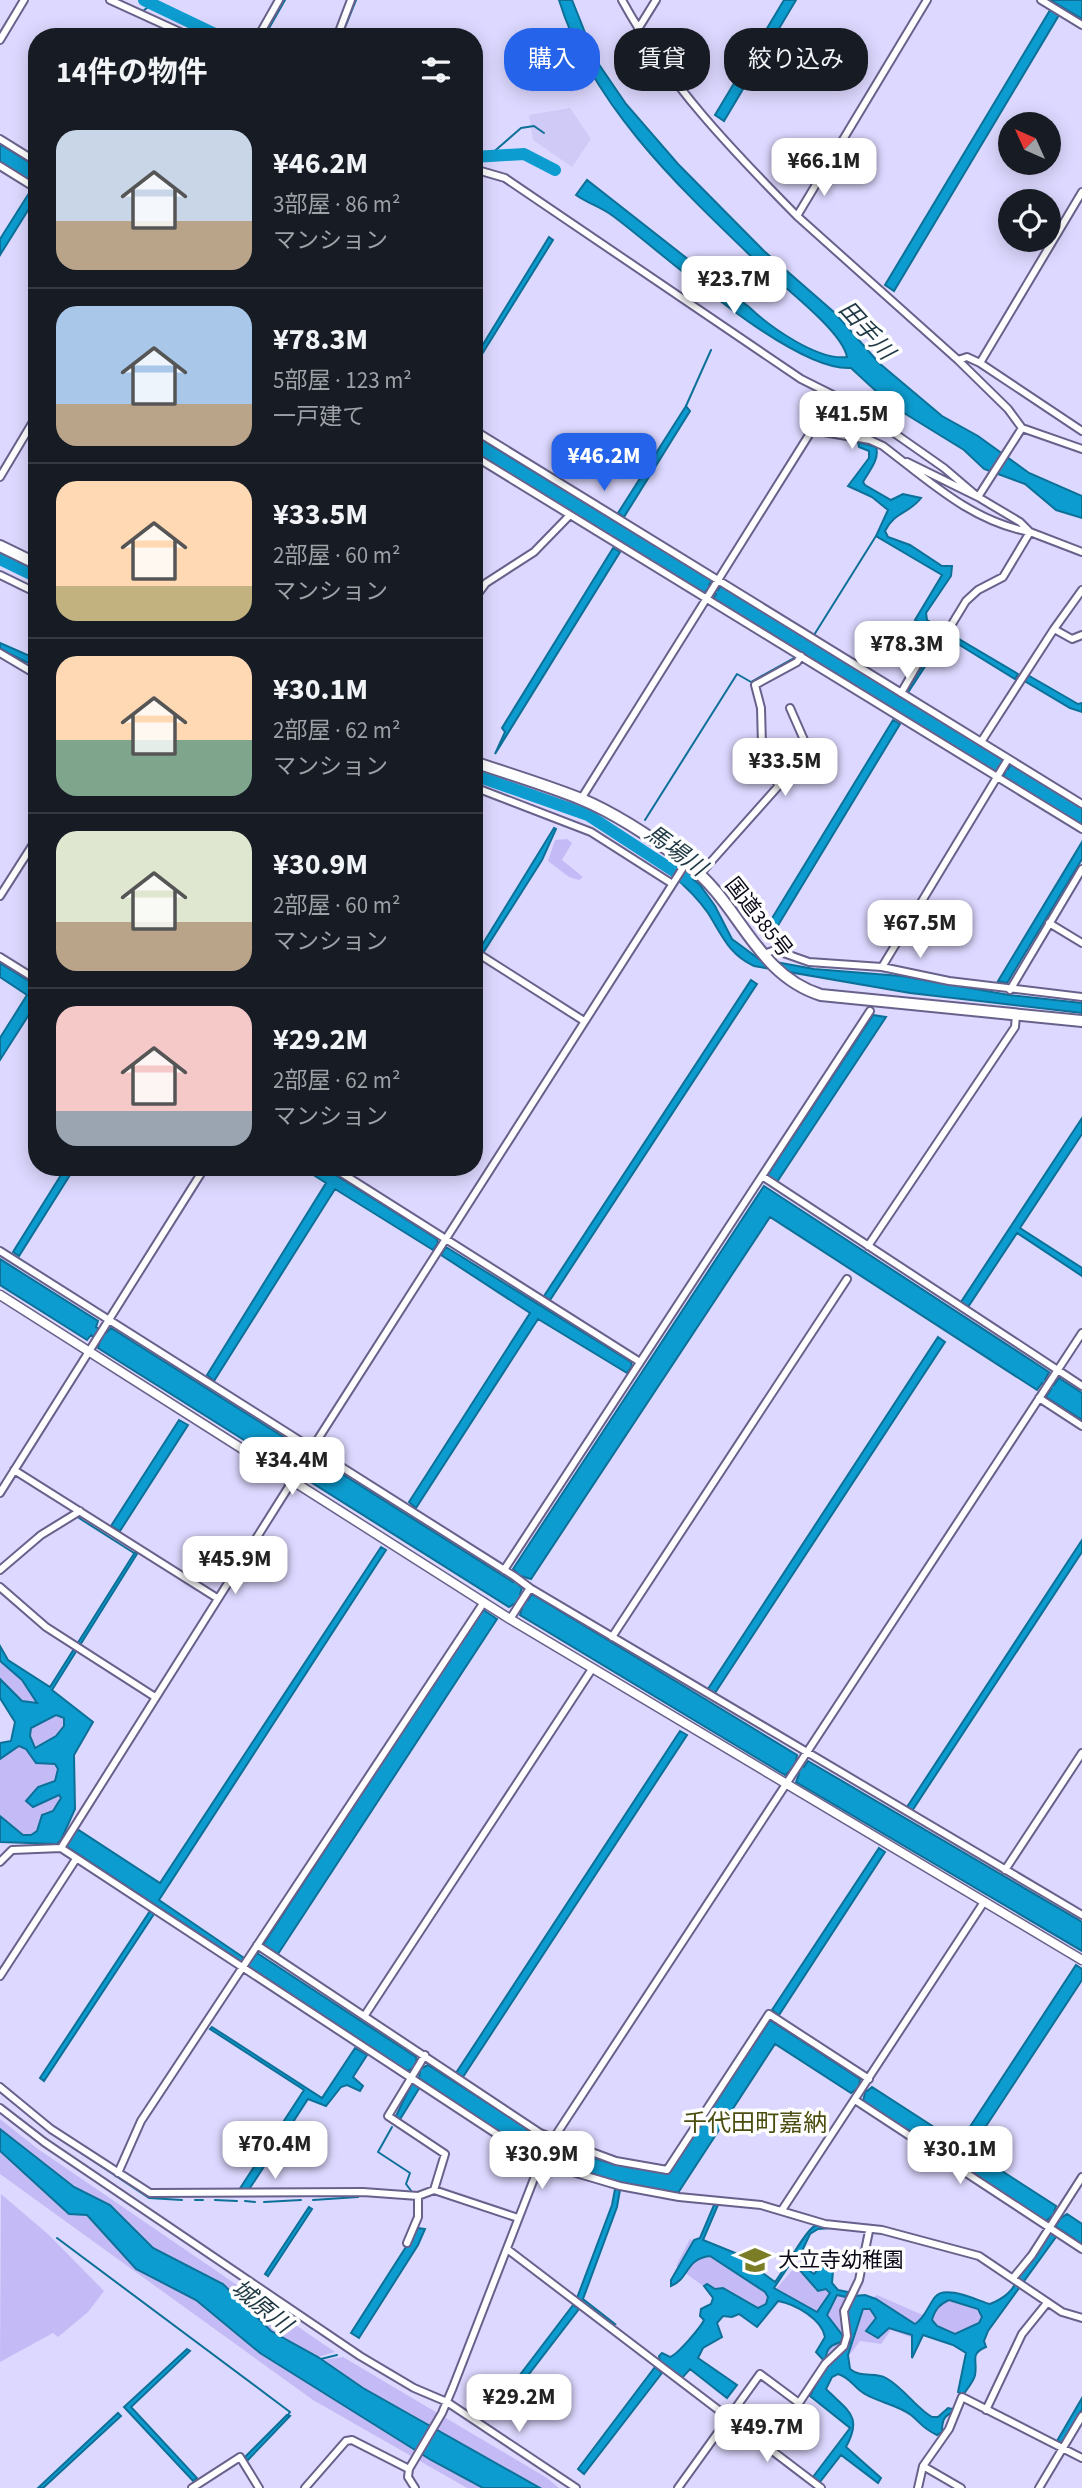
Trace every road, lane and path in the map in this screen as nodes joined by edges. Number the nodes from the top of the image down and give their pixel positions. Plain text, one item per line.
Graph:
1 (24, 0) edge
2 (110, 0) edge
3 (279, 0) edge
4 (351, 0) edge
5 (622, 0) edge
6 (656, 0) edge
7 (927, 0) edge
8 (1041, 0) edge
9 (1082, 25) edge
10 (171, 28) edge
11 (263, 28) edge
12 (340, 28) edge
13 (637, 28) edge
14 (639, 28) edge
15 (0, 40) edge
16 (681, 91) edge
17 (0, 139) edge
18 (28, 156) edge
19 (0, 166) edge
20 (483, 172) edge
21 (28, 183) edge
22 (1082, 192) edge
23 (797, 216) junction
24 (958, 360) junction
25 (980, 363) junction
26 (1022, 428) junction
27 (28, 430) edge
28 (1082, 430) edge
29 (483, 436) edge
30 (1082, 449) edge
31 (902, 460) junction
32 (483, 462) edge
33 (0, 477) edge
34 (980, 494) junction
35 (570, 515) junction
36 (1031, 532) junction
37 (0, 546) edge
38 (1082, 552) edge
39 (28, 560) edge
40 (0, 575) edge
41 (483, 587) edge
42 (28, 589) edge
43 (712, 589) junction
44 (1082, 590) edge
45 (1055, 629) junction
46 (1082, 635) edge
47 (0, 653) edge
48 (801, 656) junction
49 (28, 669) edge
50 (901, 693) junction
51 (790, 708) dead end
52 (981, 742) junction
53 (483, 765) edge
54 (1003, 768) junction
55 (778, 785) junction
56 (483, 790) edge
57 (581, 799) junction
58 (1082, 804) edge
59 (1082, 829) edge
60 (28, 852) edge
61 (685, 865) junction
62 (1082, 869) edge
63 (700, 874) junction
64 (672, 882) junction
65 (0, 896) edge
66 (1049, 923) junction
67 (1082, 943) edge
68 (762, 955) junction
69 (0, 957) edge
70 (483, 957) edge
71 (882, 967) junction
72 (28, 975) edge
73 (1010, 990) junction
74 (1082, 997) edge
75 (870, 1011) dead end
76 (1016, 1015) junction
77 (584, 1021) junction
78 (1082, 1021) edge
79 (199, 1176) edge
80 (345, 1176) edge
81 (762, 1176) junction
82 (446, 1240) junction
83 (868, 1246) junction
84 (0, 1251) edge
85 (847, 1279) dead end
86 (0, 1295) edge
87 (108, 1320) junction
88 (1082, 1333) edge
89 (89, 1351) junction
90 (640, 1362) junction
91 (1058, 1370) junction
92 (1082, 1386) edge
93 (1039, 1398) junction
94 (1082, 1426) edge
95 (311, 1450) junction
96 (14, 1470) junction
97 (293, 1480) junction
98 (0, 1493) edge
99 (80, 1511) junction
100 (0, 1570) edge
101 (504, 1570) junction
102 (0, 1587) edge
103 (530, 1588) junction
104 (217, 1598) junction
105 (484, 1602) junction
106 (510, 1619) junction
107 (612, 1637) junction
108 (592, 1669) junction
109 (155, 1697) junction
110 (1082, 1753) edge
111 (807, 1754) junction
112 (786, 1785) junction
113 (61, 1848) junction
114 (76, 1858) junction
115 (0, 1862) edge
116 (1005, 1870) junction
117 (984, 1902) junction
118 (1082, 1915) edge
119 (257, 1945) junction
120 (1082, 1960) edge
121 (246, 1964) junction
122 (0, 1976) edge
123 (365, 2015) junction
124 (425, 2056) junction
125 (410, 2078) junction
126 (869, 2079) junction
127 (0, 2087) edge
128 (855, 2100) junction
129 (0, 2108) edge
130 (552, 2140) junction
131 (539, 2162) junction
132 (118, 2173) junction
133 (1082, 2177) edge
134 (434, 2190) junction
135 (418, 2196) junction
136 (782, 2210) junction
137 (518, 2218) junction
138 (1049, 2227) junction
139 (869, 2231) junction
140 (407, 2243) dead end
141 (507, 2249) junction
142 (1082, 2249) edge
143 (1017, 2282) junction
144 (1047, 2303) junction
145 (1082, 2318) edge
146 (447, 2402) junction
147 (986, 2410) junction
148 (1082, 2416) edge
149 (729, 2418) junction
150 (1063, 2448) junction
151 (1082, 2458) edge
152 (923, 2466) junction
153 (411, 2467) junction
154 (192, 2488) edge
155 (259, 2488) edge
156 (305, 2488) edge
157 (415, 2488) edge
158 (576, 2488) edge
159 (678, 2488) edge
160 (821, 2488) edge
161 (918, 2488) edge
162 (961, 2488) edge
163 (1039, 2488) edge

1 - 15 street
2 - 10 street
3 - 11 street
4 - 12 street
5 - 13 street
6 - 14 street
7 - 23 street
8 - 9 street
16 - 23 street
17 - 18 street
19 - 21 street
20 - 34 street
22 - 25 street
23 - 24 street
24 - 25 street
24 - 26 street
25 - 28 street
26 - 30 street
26 - 34 street
27 - 33 street
29 - 43 street
31 - 34 street
31 - 36 street
31 - 43 street
32 - 35 street
34 - 36 street
35 - 41 street
35 - 43 street
36 - 38 street
36 - 50 street
37 - 39 highway
40 - 42 street
43 - 48 street
43 - 50 street
43 - 57 street
44 - 45 street
45 - 46 street
45 - 52 street
47 - 49 street
48 - 54 street
48 - 55 street
50 - 52 street
51 - 55 street
52 - 54 street
53 - 57 highway, 国道385号
54 - 58 street
54 - 59 street
54 - 71 street
55 - 63 street
56 - 64 street
57 - 61 highway, 国道385号
60 - 65 street
61 - 63 highway, 国道385号
61 - 64 street
62 - 66 street
63 - 68 highway, 国道385号
64 - 77 street
66 - 67 street
66 - 73 street
68 - 71 street
68 - 76 highway, 国道385号
69 - 72 street
70 - 77 street
71 - 73 street
73 - 74 street
75 - 81 street
76 - 78 highway, 国道385号
76 - 83 street
77 - 82 street
79 - 87 street
80 - 82 street
81 - 83 street
81 - 90 street
82 - 90 street
82 - 95 street
83 - 91 street
84 - 87 street
85 - 107 street
86 - 89 street
87 - 89 street
87 - 95 street
88 - 91 street
89 - 96 street
89 - 97 street
90 - 101 street
91 - 92 street
91 - 93 street
93 - 94 street
93 - 111 street
95 - 101 street
96 - 98 street
96 - 99 street
97 - 104 street
97 - 105 street
99 - 100 street
99 - 104 street
101 - 103 street
102 - 109 street
103 - 106 street
103 - 107 street
104 - 109 street
105 - 106 street
105 - 119 street
106 - 108 street
107 - 111 street
108 - 112 street
108 - 123 street
109 - 113 street
110 - 116 street
111 - 112 street
111 - 116 street
112 - 117 street
112 - 130 street
113 - 114 street
113 - 115 street
114 - 121 street
114 - 122 street
116 - 118 street
117 - 120 street
117 - 126 street
119 - 121 street
119 - 123 street
121 - 125 street
121 - 132 street
123 - 124 street
124 - 125 street
124 - 130 street
125 - 131 street
125 - 134 street
126 - 128 street
126 - 130 street
127 - 132 street
128 - 136 street
128 - 138 street
129 - 146 street
130 - 131 street
131 - 136 street
131 - 137 street
132 - 135 street
133 - 138 street
134 - 135 street
134 - 137 street
135 - 140 street
136 - 139 street
137 - 141 street
138 - 142 street
138 - 143 street
139 - 143 street
139 - 149 street
141 - 146 street
141 - 149 street
143 - 144 street
144 - 145 street
144 - 147 street
146 - 153 street
146 - 158 street
147 - 150 street
147 - 152 street
148 - 150 street
149 - 159 street
149 - 160 street
150 - 151 street
150 - 163 street
152 - 161 street
152 - 162 street
153 - 156 street
153 - 157 street
154 - 155 street

